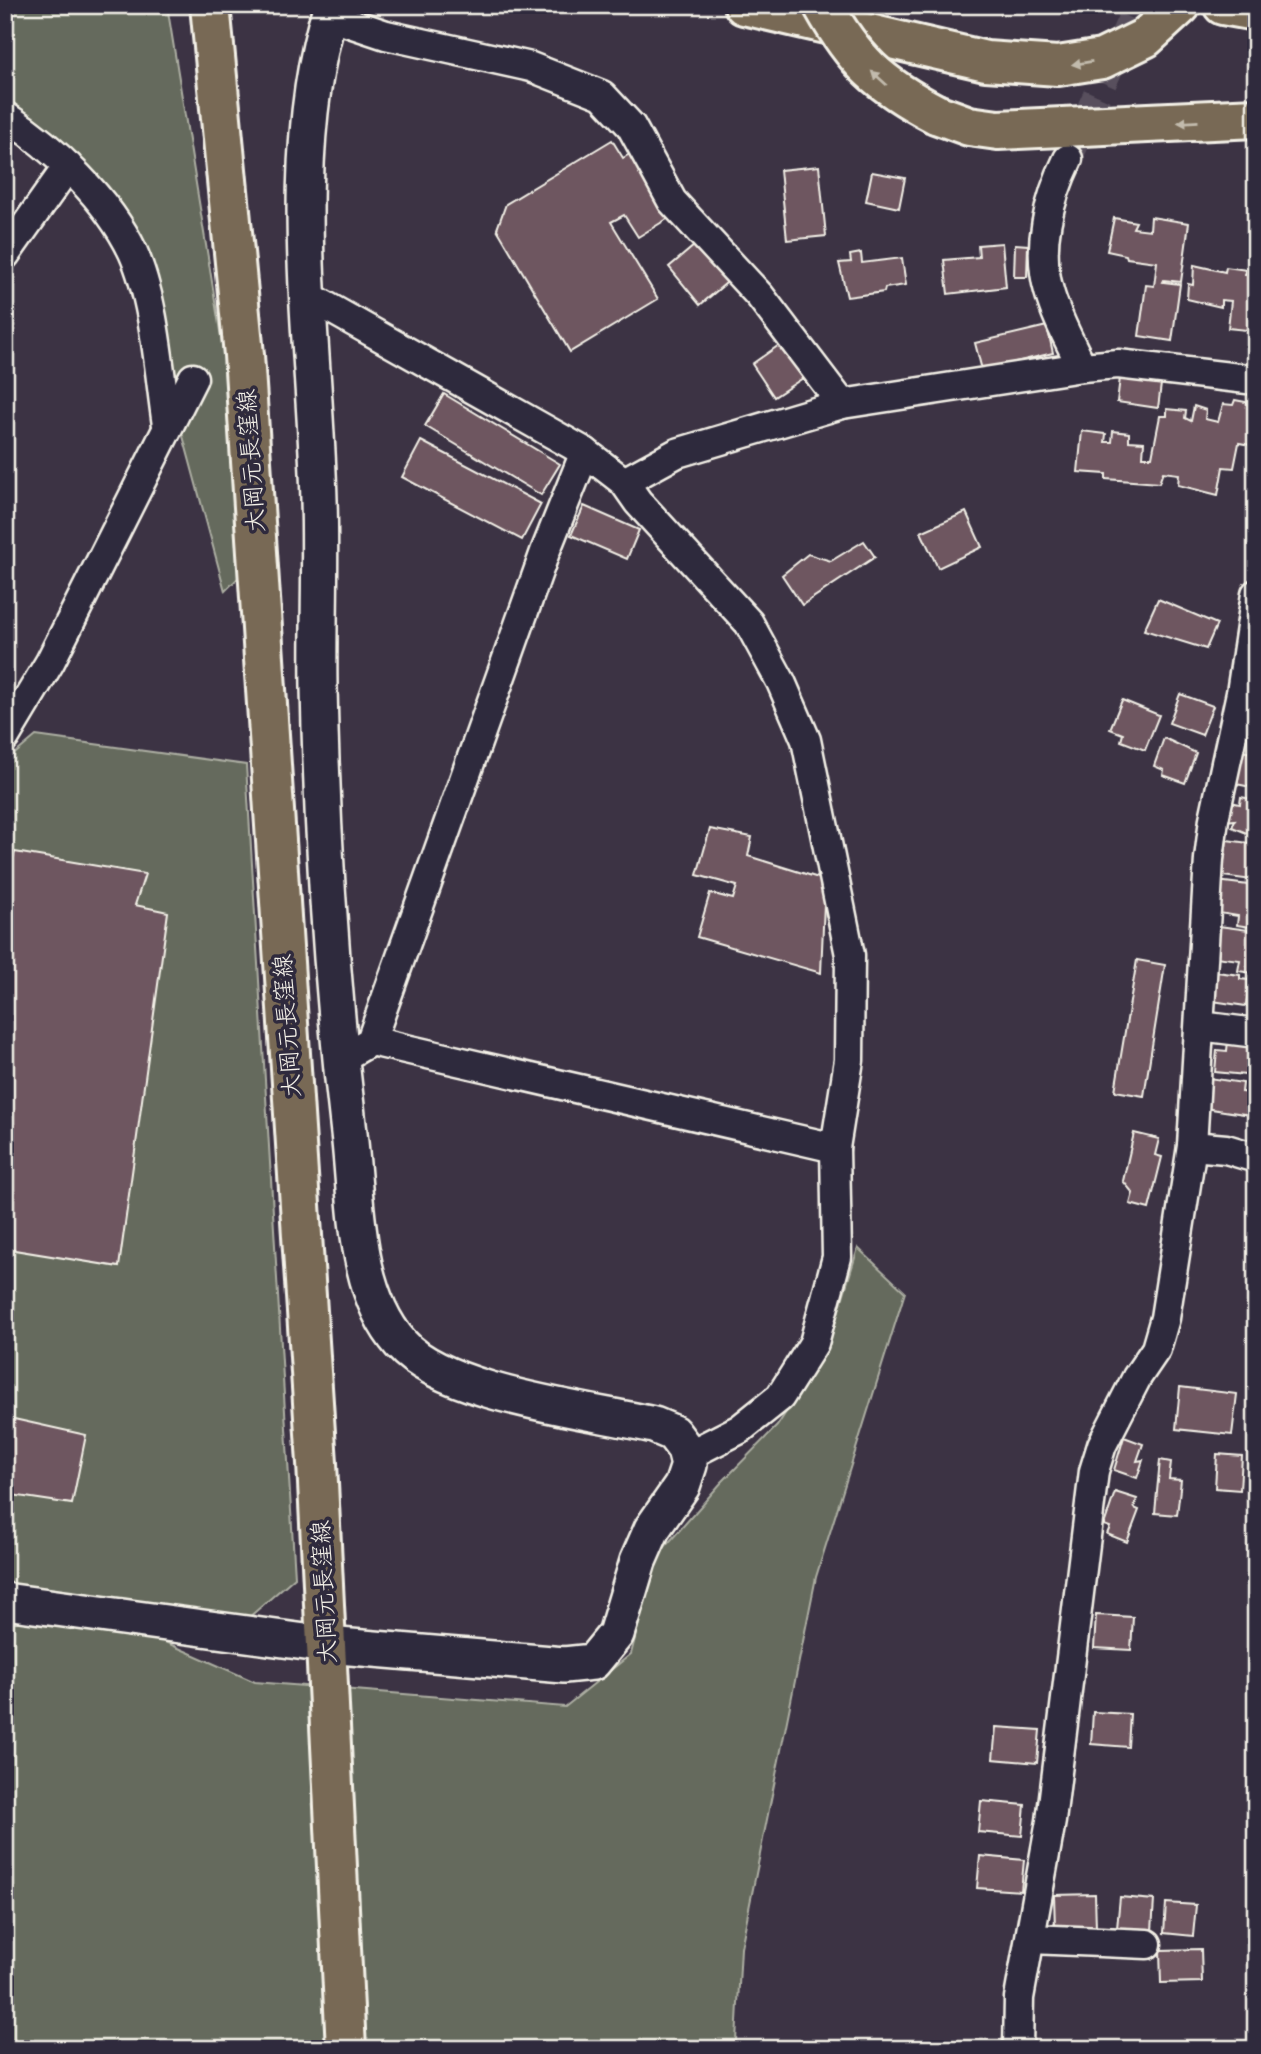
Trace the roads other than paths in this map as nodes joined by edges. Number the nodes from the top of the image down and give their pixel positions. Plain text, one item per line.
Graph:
1 (210, 5) edge
2 (744, 5) edge
3 (823, 5) edge
4 (1181, 5) edge
5 (1223, 5) edge
6 (331, 11) edge
7 (1256, 11) edge
8 (5, 116) edge
9 (1256, 118) edge
10 (1068, 159) tunnel mouth
11 (68, 166) junction
12 (5, 255) edge
13 (310, 297) junction
14 (1082, 367) junction
15 (193, 377) dead end
16 (1256, 380) edge
17 (842, 404) junction
18 (167, 425) junction
19 (585, 452) junction
20 (624, 482) junction
21 (1256, 594) edge
22 (1248, 693) edge
23 (5, 737) edge
24 (1200, 1027) junction
25 (1256, 1033) edge
26 (371, 1041) junction
27 (340, 1059) junction
28 (1192, 1146) junction
29 (835, 1148) junction
30 (1256, 1158) edge
31 (687, 1456) junction
32 (5, 1601) edge
33 (327, 1644) junction
34 (1031, 1939) junction
35 (1147, 1944) dead end
36 (346, 2049) edge
37 (1018, 2049) edge

1 - 33 main road, 大岡元長窪線
4 -> 2 main road
9 -> 3 main road, bridge
5 - 7 main road
6 - 13 street
6 - 17 street
8 - 11 street
10 - 14 street
11 - 12 street
11 - 18 street
13 - 19 street
13 - 27 street
14 - 16 street
14 - 17 street
15 - 18 street
17 - 20 street
18 - 23 street
19 - 20 street
19 - 26 street
20 - 29 street
21 - 22 street
22 - 24 street
24 - 25 street
24 - 28 street
26 - 27 street
26 - 29 street
27 - 31 street
28 - 30 street
28 - 34 street
29 - 31 street
31 - 33 street
32 - 33 street
33 - 36 main road, 大岡元長窪線
34 - 35 street
34 - 37 street

